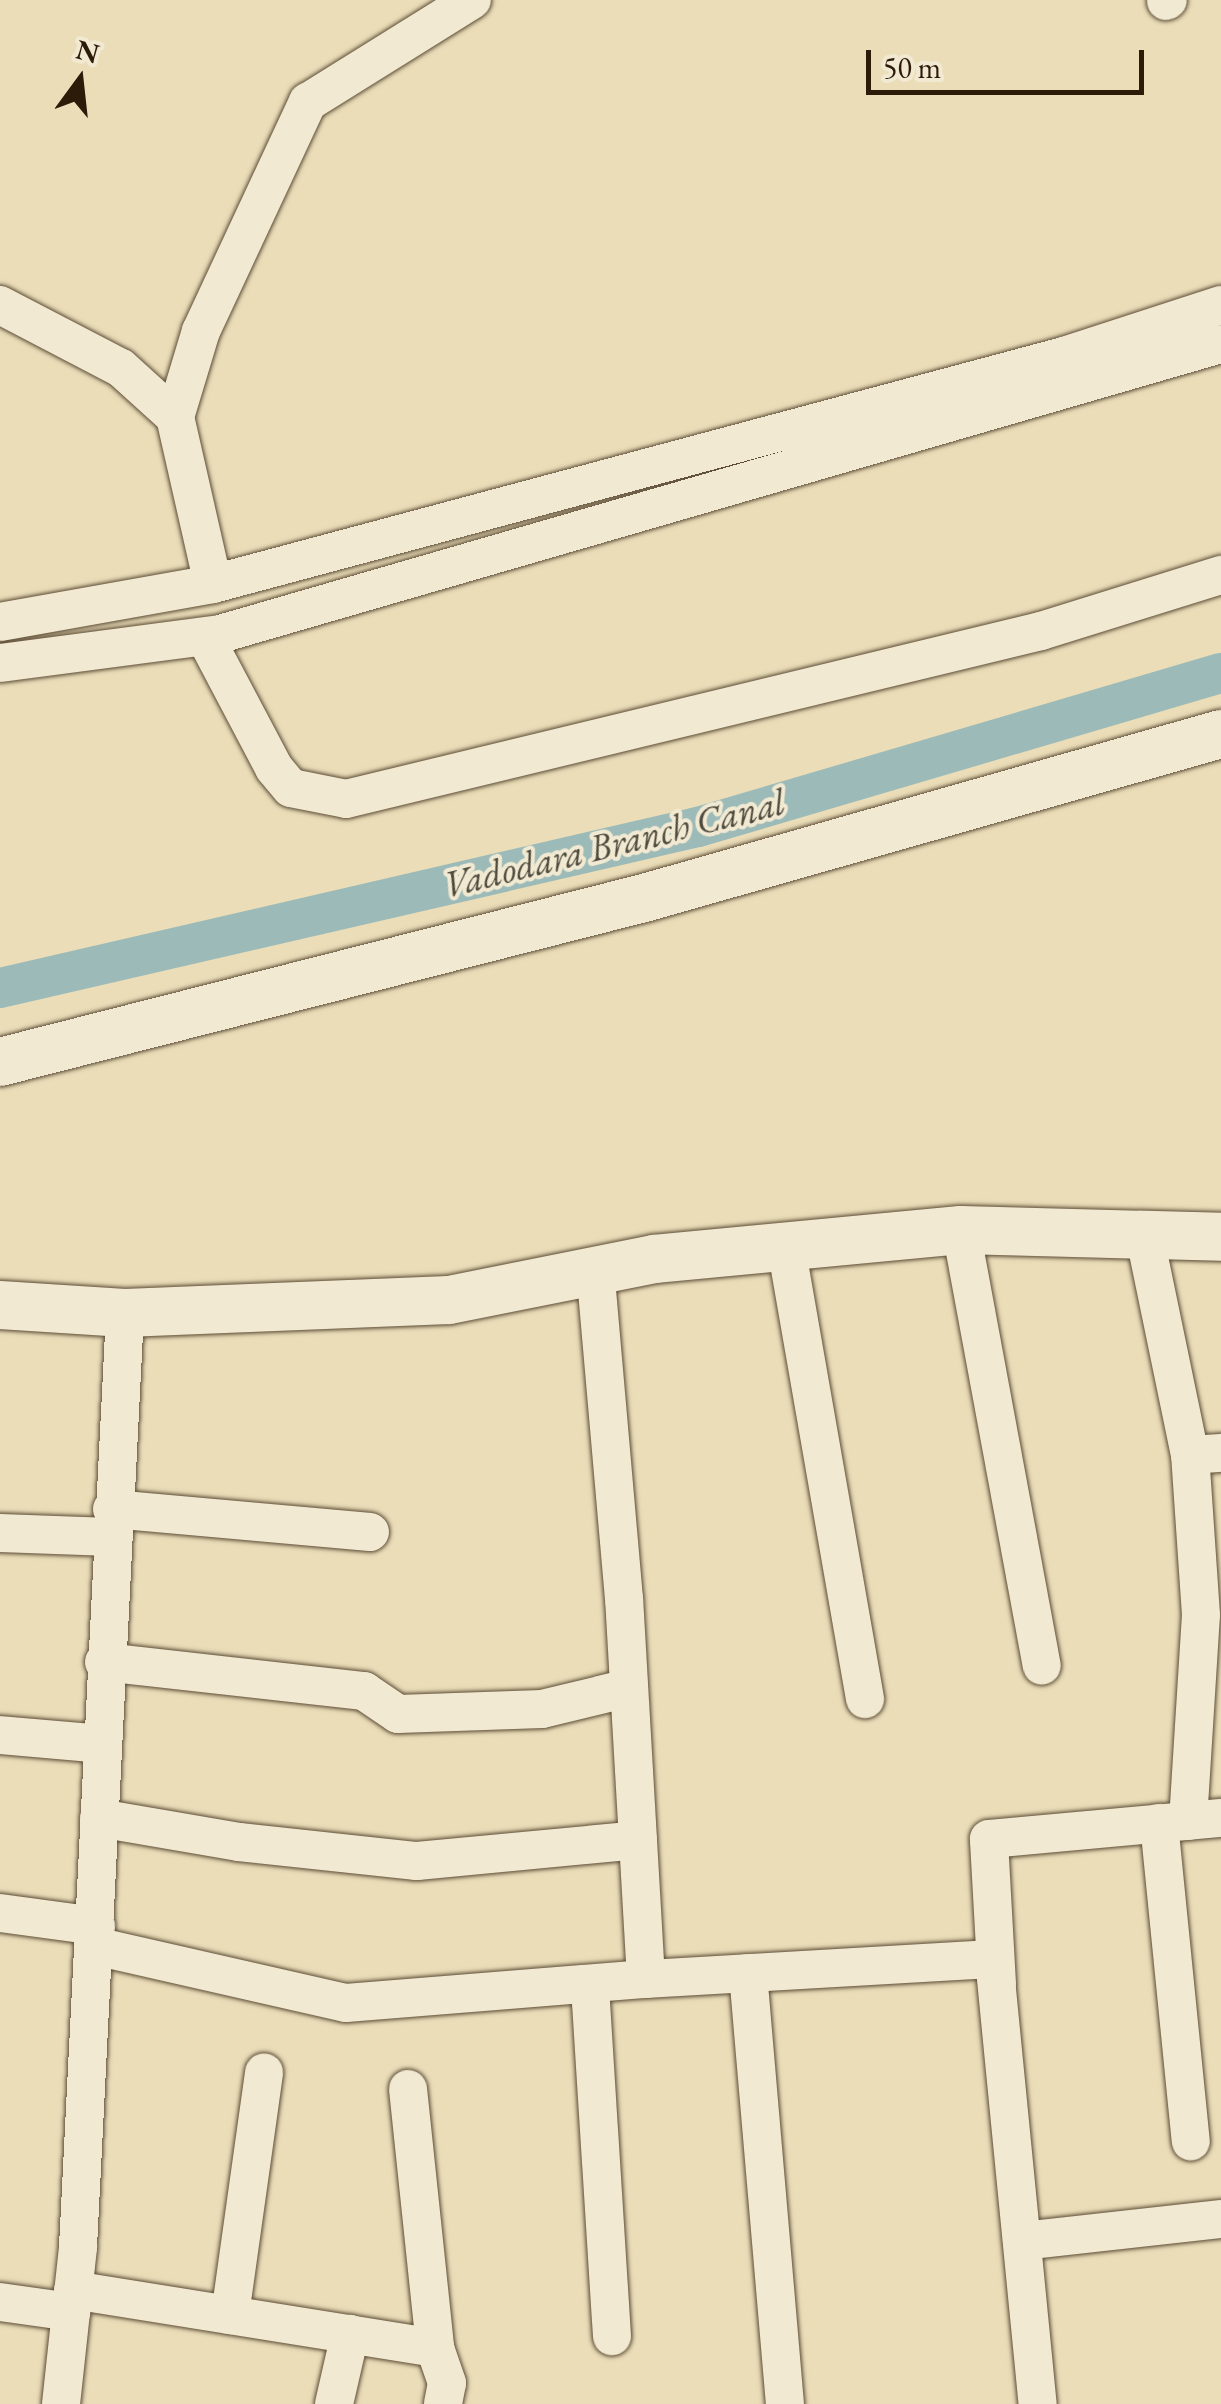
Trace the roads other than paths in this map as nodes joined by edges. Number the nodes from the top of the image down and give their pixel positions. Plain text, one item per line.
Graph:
1 (472, 0) edge
2 (0, 304) edge
3 (1221, 306) edge
4 (1221, 344) edge
5 (175, 416) junction
6 (1221, 574) edge
7 (214, 584) junction
8 (0, 622) edge
9 (205, 637) junction
10 (0, 663) edge
11 (1221, 734) edge
12 (0, 1062) edge
13 (961, 1230) junction
14 (1144, 1233) junction
15 (1221, 1238) edge
16 (786, 1246) junction
17 (595, 1270) junction
18 (0, 1305) edge
19 (125, 1312) junction
20 (1206, 1454) edge
21 (111, 1523) junction
22 (370, 1532) dead end
23 (0, 1533) edge
24 (1211, 1615) edge
25 (104, 1662) junction
26 (1042, 1666) dead end
27 (629, 1688) junction
28 (866, 1699) dead end
29 (0, 1735) edge
30 (102, 1744) junction
31 (99, 1818) junction
32 (1189, 1821) edge
33 (638, 1840) junction
34 (0, 1913) edge
35 (95, 1936) junction
36 (748, 1973) junction
37 (646, 1979) junction
38 (590, 1986) junction
39 (997, 1986) junction
40 (264, 2072) dead end
41 (408, 2090) dead end
42 (1191, 2140) dead end
43 (1221, 2220) edge
44 (1022, 2241) junction
45 (72, 2301) junction
46 (0, 2302) edge
47 (230, 2315) junction
48 (350, 2334) junction
49 (612, 2336) dead end
50 (435, 2348) junction
51 (61, 2404) edge
52 (334, 2404) edge
53 (442, 2404) edge
54 (785, 2404) edge
55 (1038, 2404) edge

1 - 5 street
2 - 5 street
3 - 7 street
4 - 9 street
5 - 7 street
6 - 9 street
7 - 8 street
9 - 10 street
11 - 12 street
13 - 14 street
13 - 16 street
13 - 26 street
14 - 15 street
14 - 20 street
16 - 17 street
16 - 28 street
17 - 19 street
17 - 27 street
18 - 19 street
19 - 21 street
20 - 24 street
21 - 22 street
21 - 23 street
21 - 25 street
24 - 32 street
25 - 27 street
25 - 30 street
27 - 33 street
29 - 30 street
30 - 31 street
31 - 33 street
31 - 35 street
32 - 39 street
32 - 42 street
33 - 37 street
34 - 35 street
35 - 38 street
35 - 45 street
36 - 37 street
36 - 39 street
36 - 54 street
37 - 38 street
38 - 49 street
39 - 44 street
40 - 47 street
41 - 50 street
43 - 44 street
44 - 55 street
45 - 46 street
45 - 47 street
45 - 51 street
47 - 48 street
48 - 50 street
48 - 52 street
50 - 53 street

